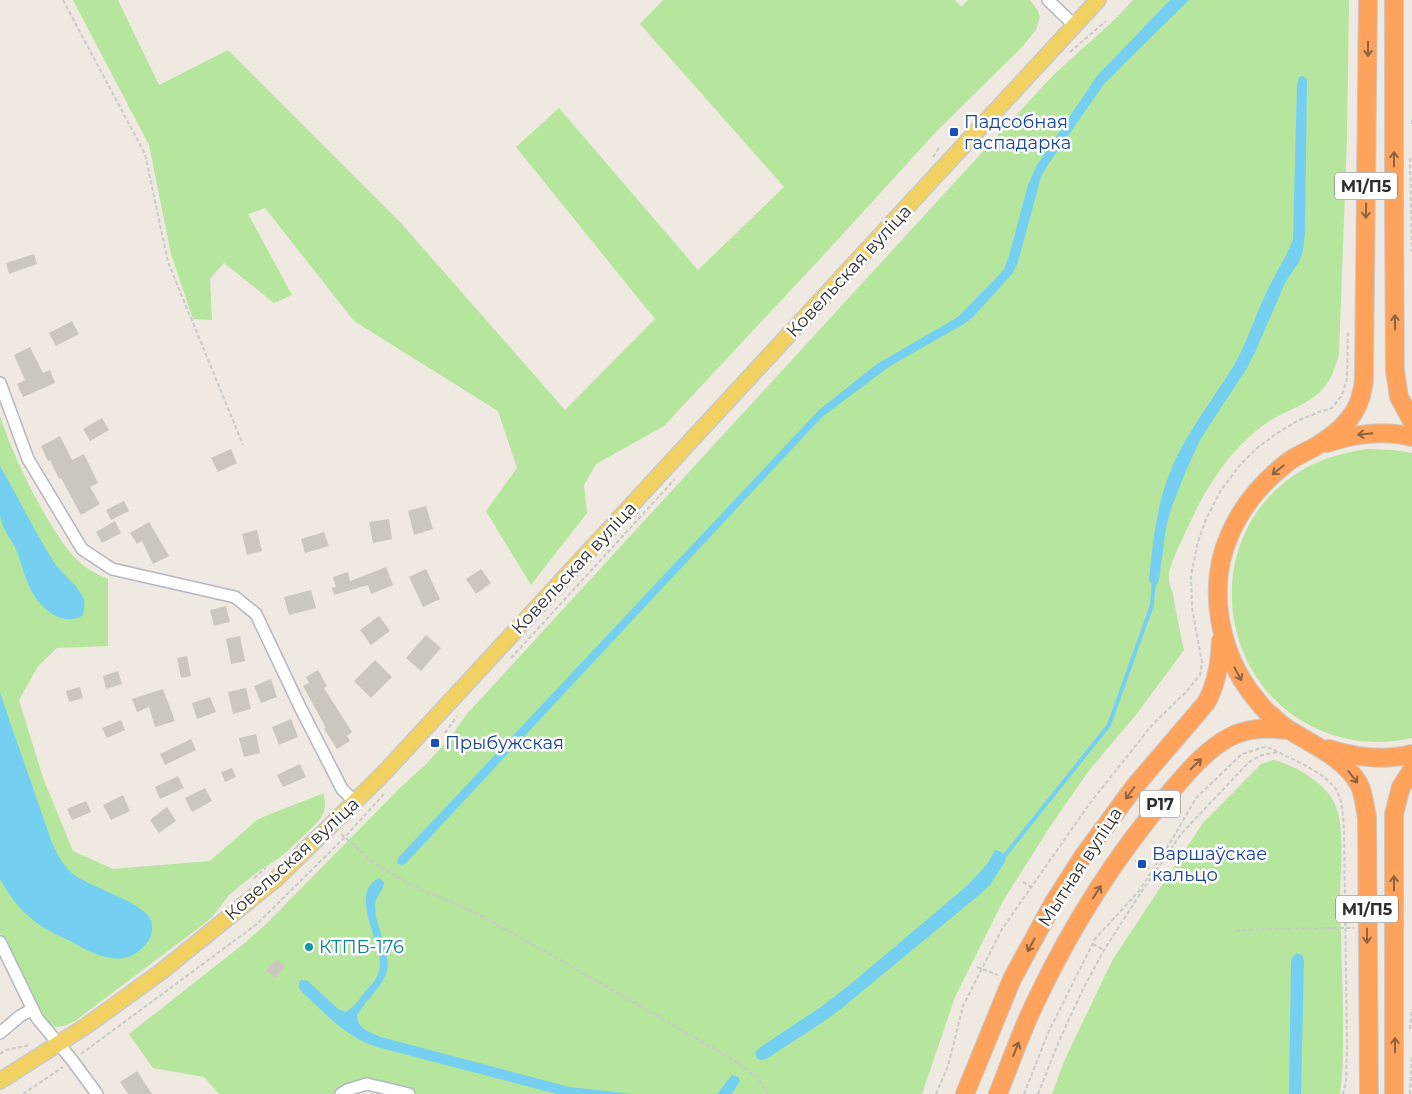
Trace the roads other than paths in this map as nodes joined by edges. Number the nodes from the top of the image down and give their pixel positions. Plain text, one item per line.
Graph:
1 (1048, 0) edge
2 (1098, 0) edge
3 (1368, 0) edge
4 (1394, 0) edge
5 (1074, 25) junction
6 (0, 383) edge
7 (1412, 421) edge
8 (1412, 437) edge
9 (1319, 445) junction
10 (1221, 628) junction
11 (1289, 730) junction
12 (1317, 745) junction
13 (1412, 754) edge
14 (1412, 770) edge
15 (355, 802) junction
16 (0, 942) edge
17 (33, 1009) junction
18 (0, 1032) edge
19 (54, 1039) junction
20 (0, 1081) edge
21 (97, 1094) edge
22 (341, 1094) edge
23 (409, 1094) edge
24 (965, 1094) edge
25 (998, 1094) edge
26 (1369, 1094) edge
27 (1394, 1094) edge

1 - 5 street
2 - 5 main road, Ковельская вуліца
3 -> 9 highway, М1/П5
7 -> 4 highway, М1/П5
5 - 15 main road, Ковельская вуліца
6 - 15 street
8 -> 9 highway, М1/П5
9 -> 10 highway, М1/П5
10 -> 11 highway, М1/П5
10 -> 24 highway, Мытная вуліца / Р17
11 - 12 highway, М1/П5
25 -> 11 highway, Мытная вуліца / Р17
12 - 13 highway, М1/П5
12 -> 26 highway, М1/П5
27 -> 14 highway, М1/П5
15 - 19 main road, Ковельская вуліца
16 - 17 street
17 - 18 street
17 - 19 street
19 - 20 main road, Ковельская вуліца
19 - 21 street
22 - 23 street

